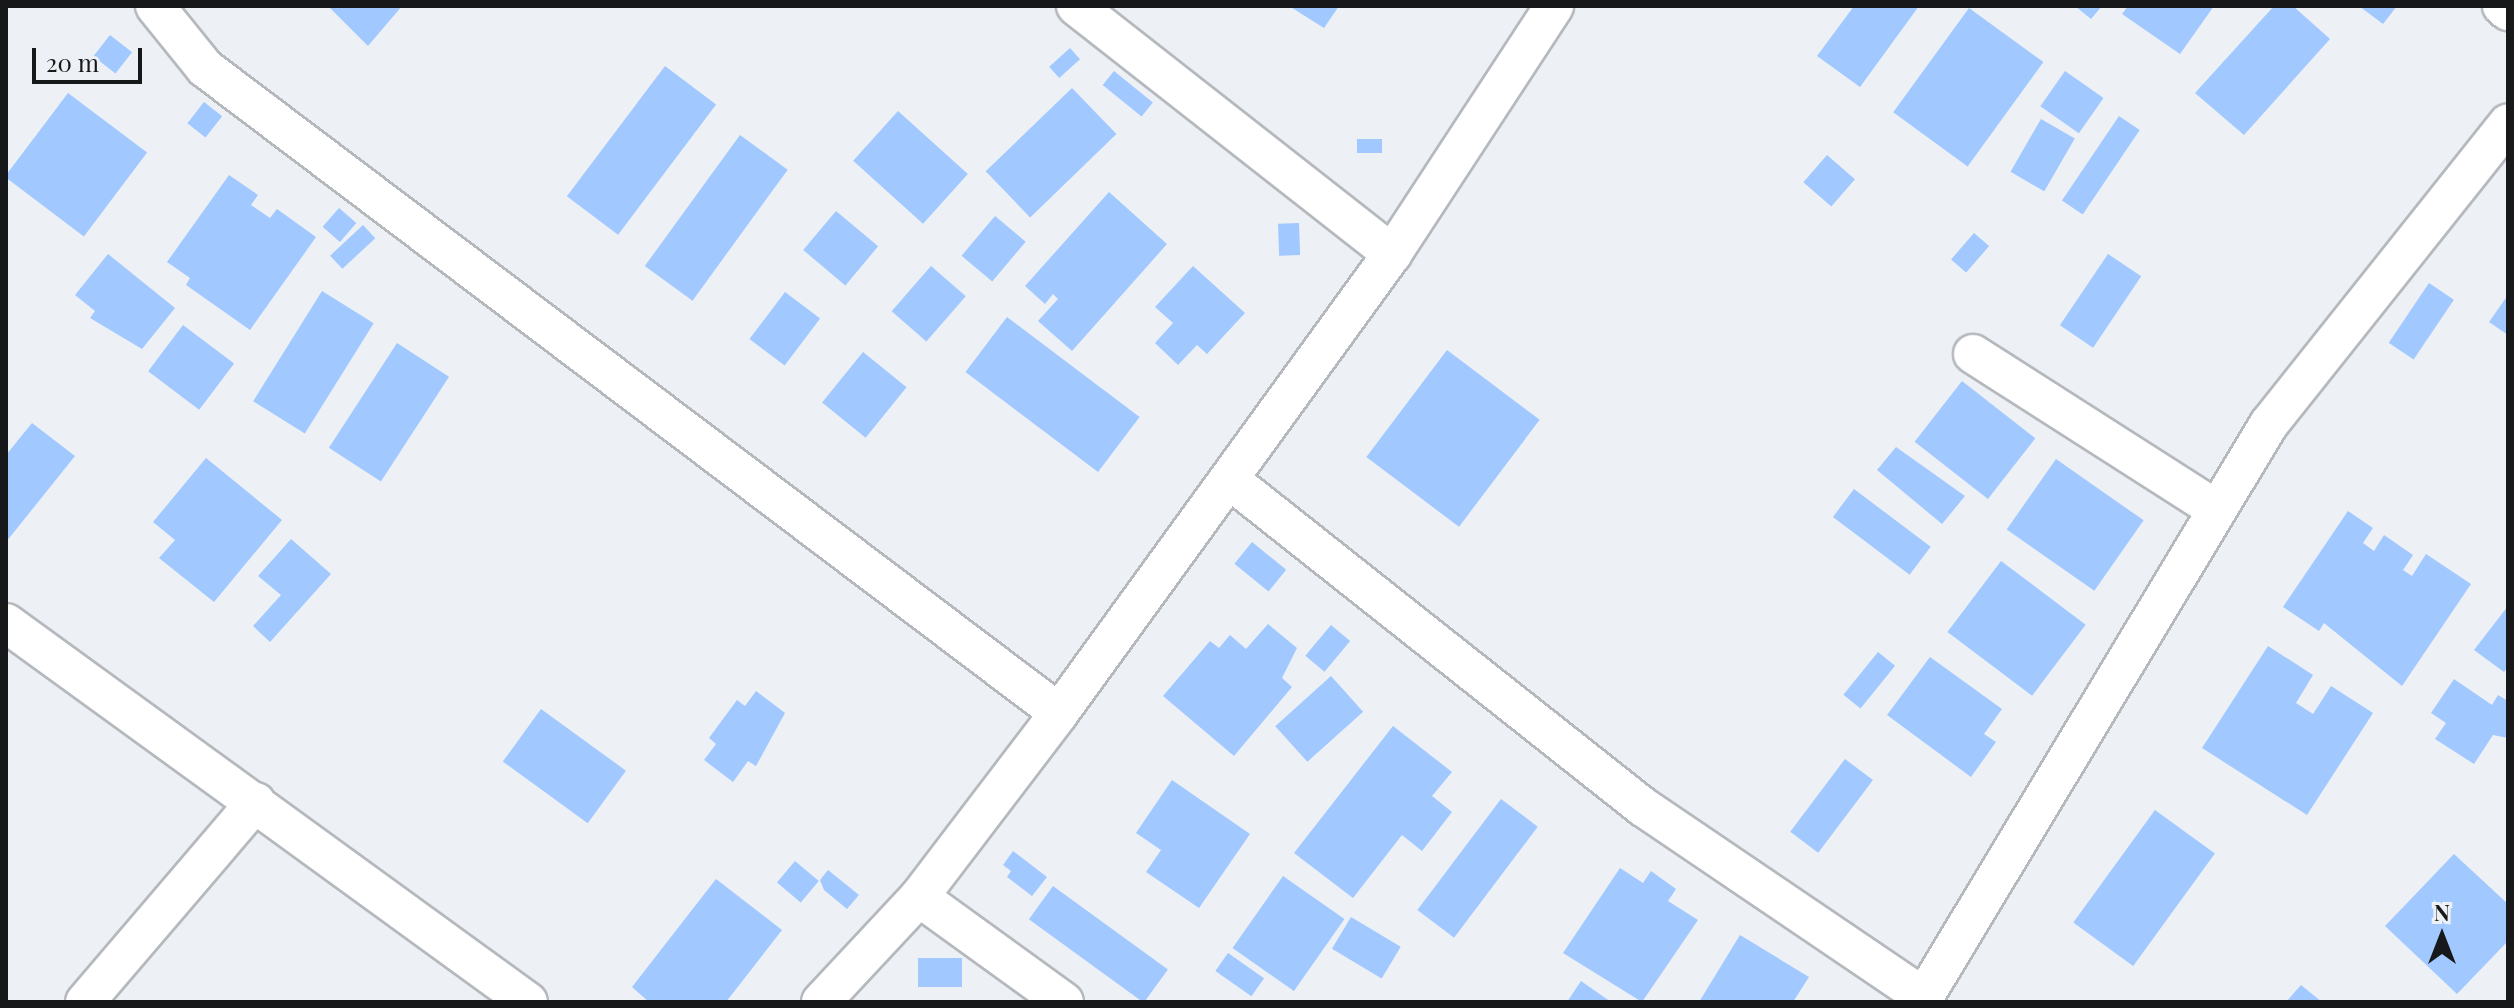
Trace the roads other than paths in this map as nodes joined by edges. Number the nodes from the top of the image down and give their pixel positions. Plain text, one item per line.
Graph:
1 (155, 6) edge
2 (1076, 6) edge
3 (1554, 6) edge
4 (2502, 6) edge
5 (2508, 11) edge
6 (2508, 124) edge
7 (1392, 254) junction
8 (1973, 354) dead end
9 (1230, 480) junction
10 (2215, 509) junction
11 (6, 623) edge
12 (1059, 713) junction
13 (256, 802) junction
14 (919, 897) junction
15 (1922, 999) edge
16 (85, 1002) edge
17 (528, 1002) edge
18 (821, 1002) edge
19 (1064, 1002) edge

1 - 12 street
2 - 7 street
3 - 7 street
4 - 5 street
6 - 10 street
7 - 9 street
8 - 10 street
9 - 12 street
9 - 15 street
10 - 15 street
11 - 13 street
12 - 14 street
13 - 16 street
13 - 17 street
14 - 18 street
14 - 19 street

